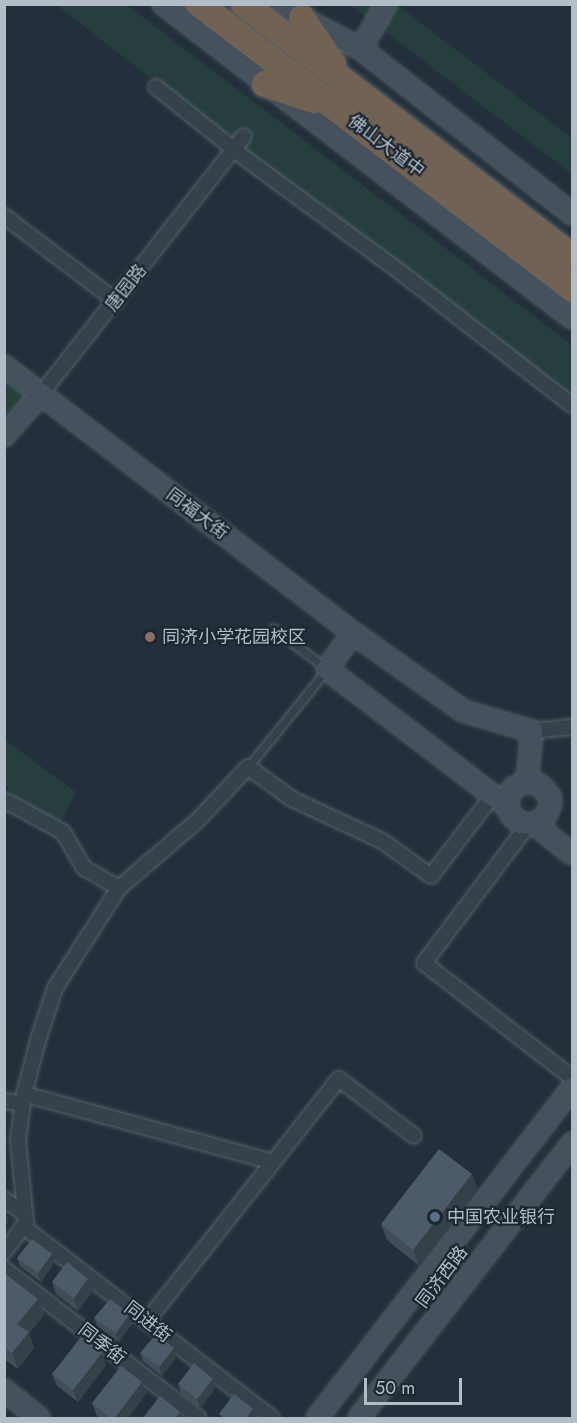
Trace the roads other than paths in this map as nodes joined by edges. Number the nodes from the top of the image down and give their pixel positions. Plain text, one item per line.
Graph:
1 (163, 4) edge
2 (199, 4) edge
3 (244, 4) edge
4 (386, 4) edge
5 (293, 11) edge
6 (362, 49) junction
7 (266, 84) junction
8 (347, 84) junction
9 (156, 87) dead end
10 (332, 105) junction
11 (244, 136) dead end
12 (234, 150) junction
13 (573, 214) edge
14 (4, 216) edge
15 (573, 257) edge
16 (573, 288) edge
17 (116, 301) junction
18 (573, 318) edge
19 (4, 366) edge
20 (41, 394) junction
21 (573, 405) edge
22 (4, 436) edge
23 (273, 628) dead end
24 (353, 633) junction
25 (327, 669) junction
26 (573, 727) edge
27 (532, 731) junction
28 (248, 767) junction
29 (526, 782) junction
30 (4, 800) edge
31 (500, 800) junction
32 (531, 824) junction
33 (573, 854) edge
34 (119, 888) junction
35 (573, 1078) edge
36 (573, 1088) edge
37 (23, 1099) junction
38 (4, 1101) edge
39 (573, 1107) edge
40 (4, 1129) edge
41 (19, 1129) junction
42 (414, 1136) dead end
43 (573, 1143) edge
44 (273, 1162) junction
45 (573, 1163) edge
46 (4, 1198) edge
47 (515, 1217) junction
48 (24, 1220) junction
49 (4, 1252) edge
50 (502, 1255) junction
51 (4, 1269) edge
52 (473, 1273) junction
53 (147, 1321) junction
54 (4, 1390) edge
55 (4, 1403) edge
56 (25, 1419) edge
57 (39, 1419) edge
58 (199, 1419) edge
59 (272, 1419) edge
60 (317, 1419) edge
61 (334, 1419) edge
62 (359, 1419) edge
63 (376, 1419) edge

1 - 7 main road
2 - 10 highway, 佛山大道中
3 - 8 highway, 佛山大道中
4 - 6 main road
5 - 6 main road
5 - 8 highway
6 - 13 main road
7 - 10 highway
7 - 18 main road
8 - 15 highway, 佛山大道中
9 - 12 street
10 - 16 highway, 佛山大道中
11 - 12 street, 唐园路
12 - 17 street, 唐园路
12 - 21 street
14 - 17 street
17 - 20 street, 唐园路
19 - 20 main road, 同福大街
20 - 22 main road, 唐园路
20 - 24 main road, 同福大街
23 - 25 lane
24 - 25 main road
24 - 27 main road, 同福大街
25 - 28 lane
25 - 31 main road
26 - 27 street
27 - 29 main road
28 - 31 street
28 - 34 street
29 - 31 main road
29 - 32 main road
30 - 34 street
31 - 32 main road
32 - 33 main road
32 - 35 street
34 - 37 street
36 - 60 main road
37 - 38 street
37 - 41 street
37 - 44 street
39 - 61 main road, 同济西路
40 - 41 street
41 - 48 street
42 - 44 street
43 - 47 main road, 同济西路
44 - 53 street
45 - 50 main road
46 - 48 street, 同进街
47 - 50 main road
47 - 52 main road, 同济西路
48 - 49 street
48 - 53 street, 同进街
50 - 52 main road
50 - 63 main road
51 - 58 street, 同季街
52 - 62 main road, 同济西路
53 - 59 street, 同进街
54 - 57 main road
55 - 56 main road

